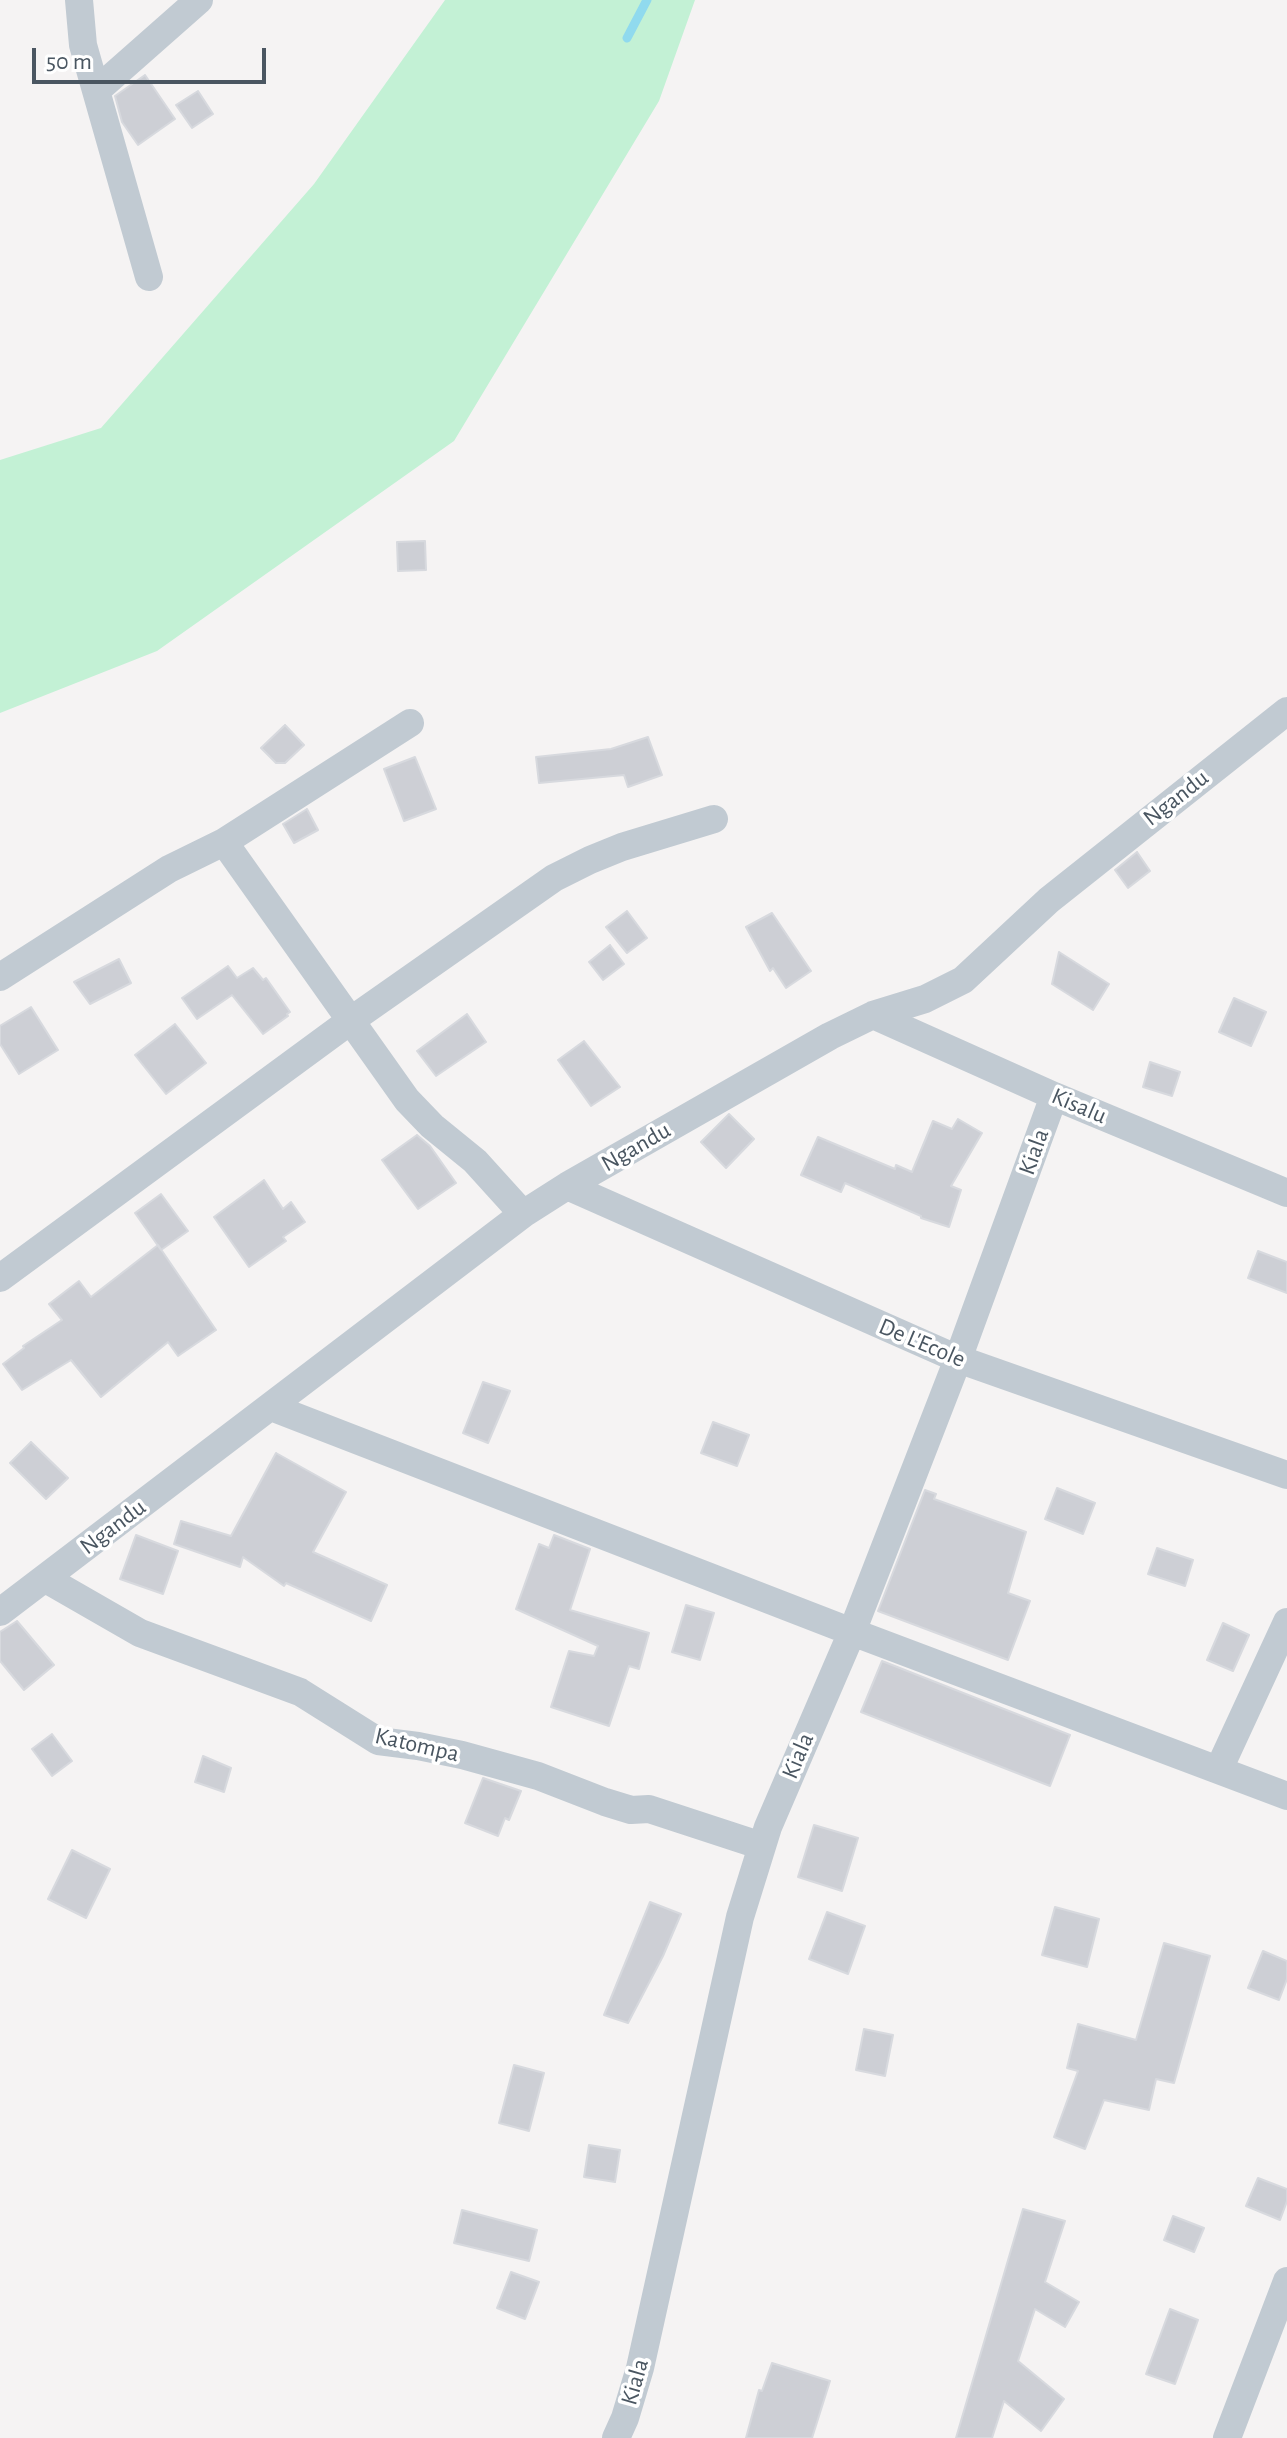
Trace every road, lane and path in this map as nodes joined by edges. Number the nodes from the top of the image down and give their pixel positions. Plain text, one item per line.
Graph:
1 (79, 0) edge
2 (199, 0) edge
3 (97, 90) junction
4 (149, 277) dead end
5 (1287, 711) edge
6 (410, 723) dead end
7 (714, 819) dead end
8 (224, 842) junction
9 (0, 977) edge
10 (873, 1015) junction
11 (350, 1021) junction
12 (1054, 1096) junction
13 (567, 1186) junction
14 (1287, 1193) edge
15 (523, 1214) junction
16 (0, 1278) edge
17 (958, 1359) junction
18 (271, 1407) junction
19 (1287, 1475) edge
20 (46, 1579) junction
21 (0, 1612) edge
22 (1287, 1622) edge
23 (852, 1632) junction
24 (1219, 1769) junction
25 (1287, 1796) edge
26 (762, 1846) junction
27 (1287, 2281) edge
28 (616, 2438) edge
29 (1227, 2438) edge

1 - 3 street
2 - 3 street
3 - 4 street
5 - 10 street, Ngandu
6 - 8 street
7 - 11 street
8 - 9 street
8 - 11 street
10 - 12 street, Kisalu
10 - 13 street, Ngandu
11 - 15 street
11 - 16 street
12 - 14 street, Kisalu
12 - 17 street, Kiala
13 - 15 street, Ngandu
13 - 17 street, De L'Ecole
15 - 18 street, Ngandu
17 - 19 street, De L'Ecole
17 - 23 street, Kiala
18 - 20 street, Ngandu
18 - 23 street
20 - 21 street, Ngandu
20 - 26 street, Katompa
22 - 24 street
23 - 24 street
23 - 26 street, Kiala
24 - 25 street
26 - 28 street, Kiala
27 - 29 street

